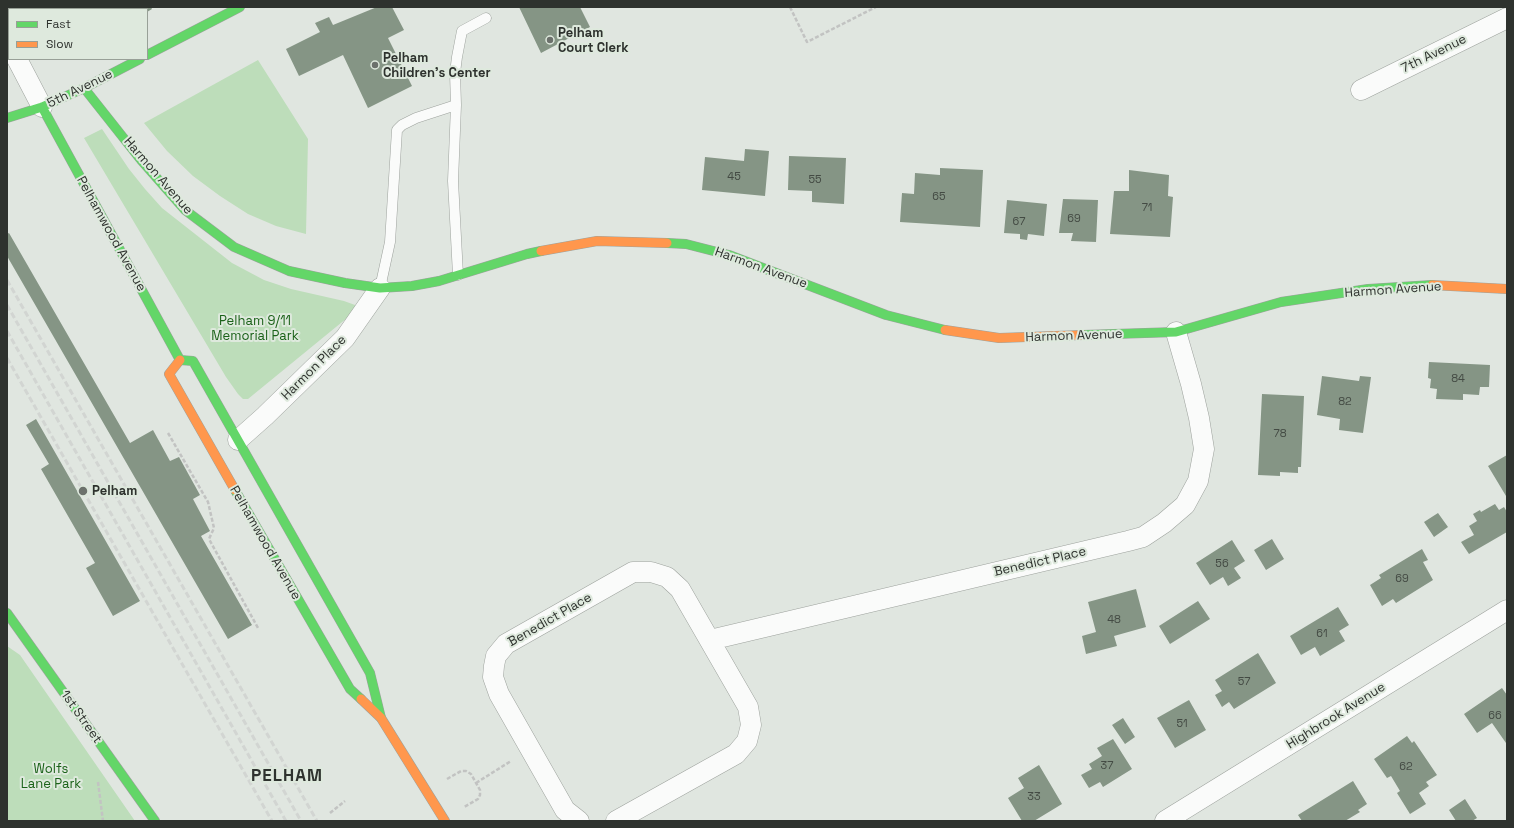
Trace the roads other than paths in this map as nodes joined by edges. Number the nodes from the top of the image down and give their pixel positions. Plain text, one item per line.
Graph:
1 (240, 7) edge
2 (486, 18) dead end
3 (1507, 18) edge
4 (148, 54) edge
5 (18, 60) edge
6 (138, 60) edge
7 (84, 88) junction
8 (1361, 90) dead end
9 (456, 105) junction
10 (42, 107) junction
11 (7, 118) edge
12 (458, 275) junction
13 (380, 288) junction
14 (1507, 289) edge
15 (1176, 332) junction
16 (180, 360) junction
17 (238, 440) junction
18 (1507, 610) edge
19 (8, 615) edge
20 (710, 640) junction
21 (381, 718) junction
22 (445, 820) edge
23 (155, 821) edge
24 (579, 821) edge
25 (616, 821) edge
26 (1165, 821) edge

1 - 4 street
2 - 9 lane
3 - 8 street, 7th Avenue
5 - 10 street
6 - 7 street, 5th Avenue
7 - 10 street, 5th Avenue
7 - 13 street, Harmon Avenue
9 - 12 lane
9 - 13 lane
10 - 11 street, 5th Avenue
10 - 16 street, Pelhamwood Avenue
12 - 13 street, Harmon Avenue
12 - 15 street, Harmon Avenue
13 - 17 street, Harmon Place
14 - 15 street, Harmon Avenue
15 - 20 street, Benedict Place
16 - 17 street, Pelhamwood Avenue
16 - 21 street, Pelhamwood Avenue
17 - 21 street, Pelhamwood Avenue
18 - 26 street, Highbrook Avenue
19 - 23 street, 1st Street
20 - 24 street, Benedict Place
20 - 25 street, Benedict Place
21 - 22 street, Pelhamwood Avenue

